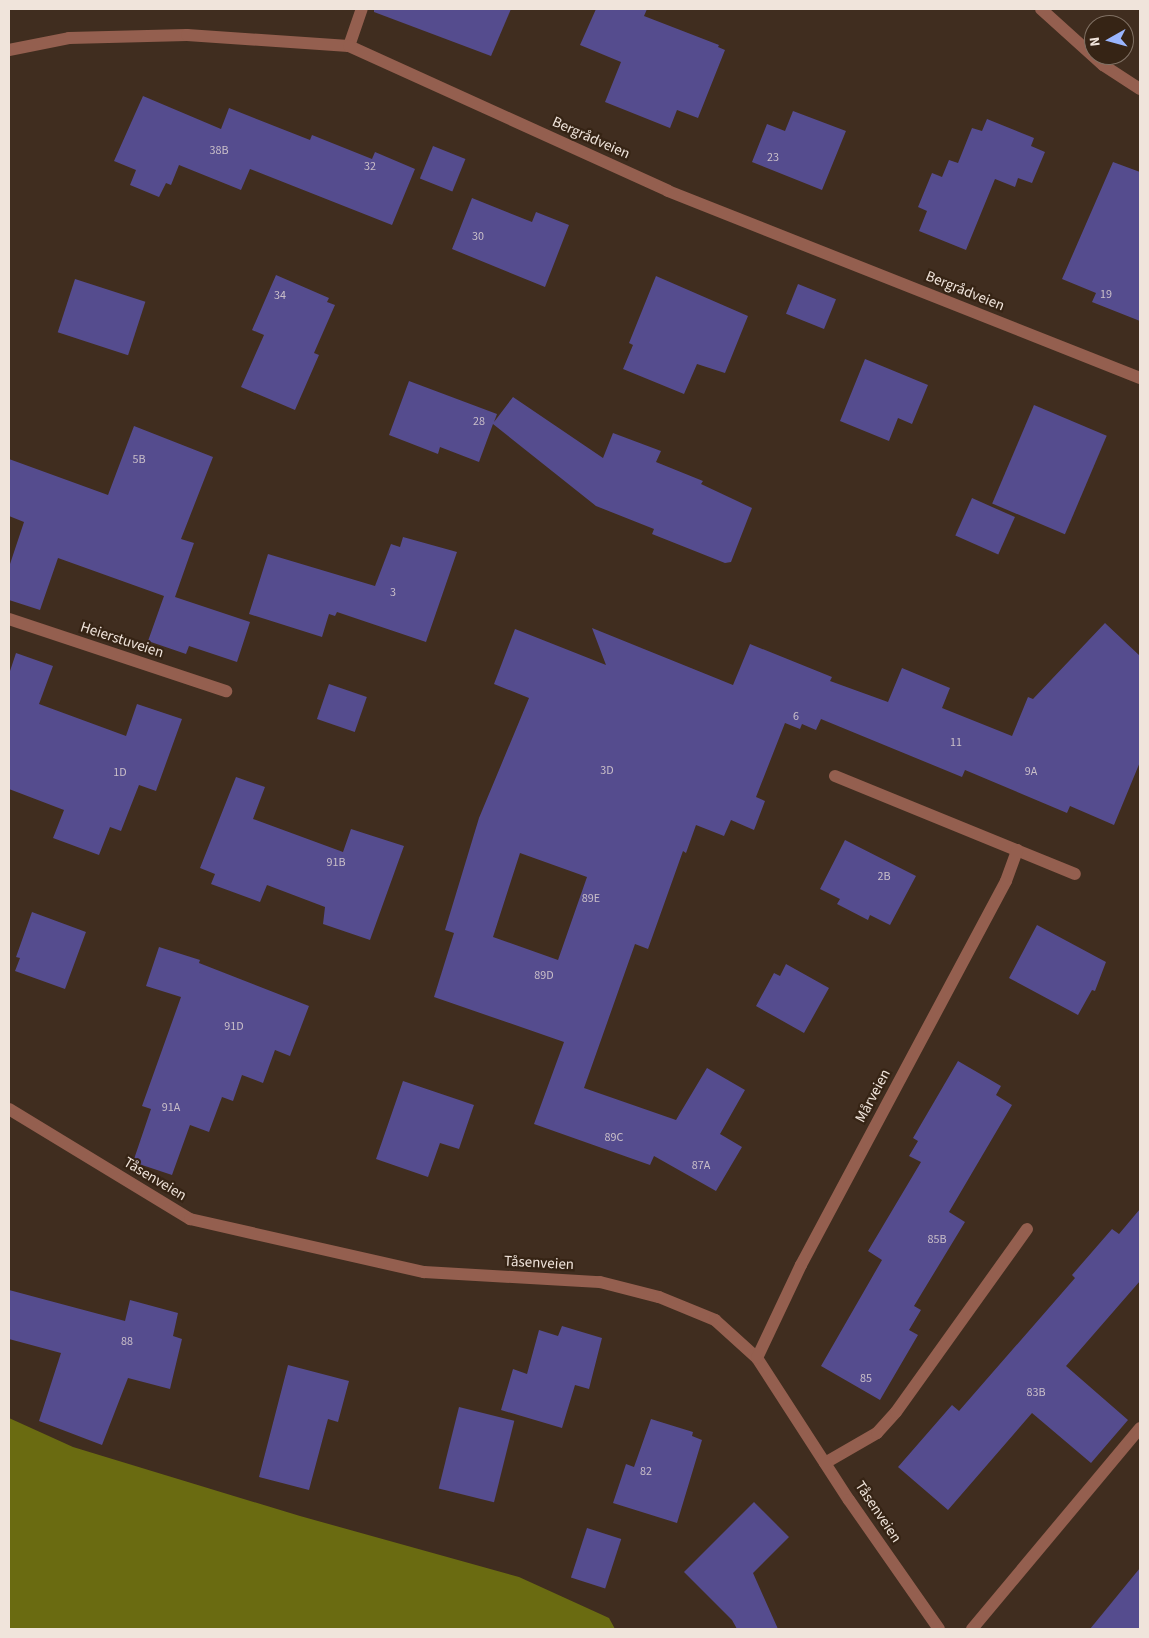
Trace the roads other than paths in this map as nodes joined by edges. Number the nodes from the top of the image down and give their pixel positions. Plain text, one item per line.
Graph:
1 (362, 9) edge
2 (1041, 9) edge
3 (349, 46) junction
4 (9, 50) edge
5 (1140, 89) edge
6 (1140, 378) edge
7 (9, 619) edge
8 (226, 690) dead end
9 (835, 776) dead end
10 (1017, 850) junction
11 (1075, 874) dead end
12 (9, 1109) edge
13 (1027, 1229) dead end
14 (757, 1358) junction
15 (1140, 1428) edge
16 (825, 1463) junction
17 (939, 1629) edge
18 (972, 1629) edge

1 - 3 street
2 - 5 street
3 - 4 street, Bergrådveien
3 - 6 street, Bergrådveien
7 - 8 street, Heierstuveien
9 - 10 street
10 - 11 street
10 - 14 street, Mårveien
12 - 14 street, Tåsenveien
13 - 16 street
14 - 16 street, Tåsenveien
15 - 18 street
16 - 17 street, Tåsenveien

